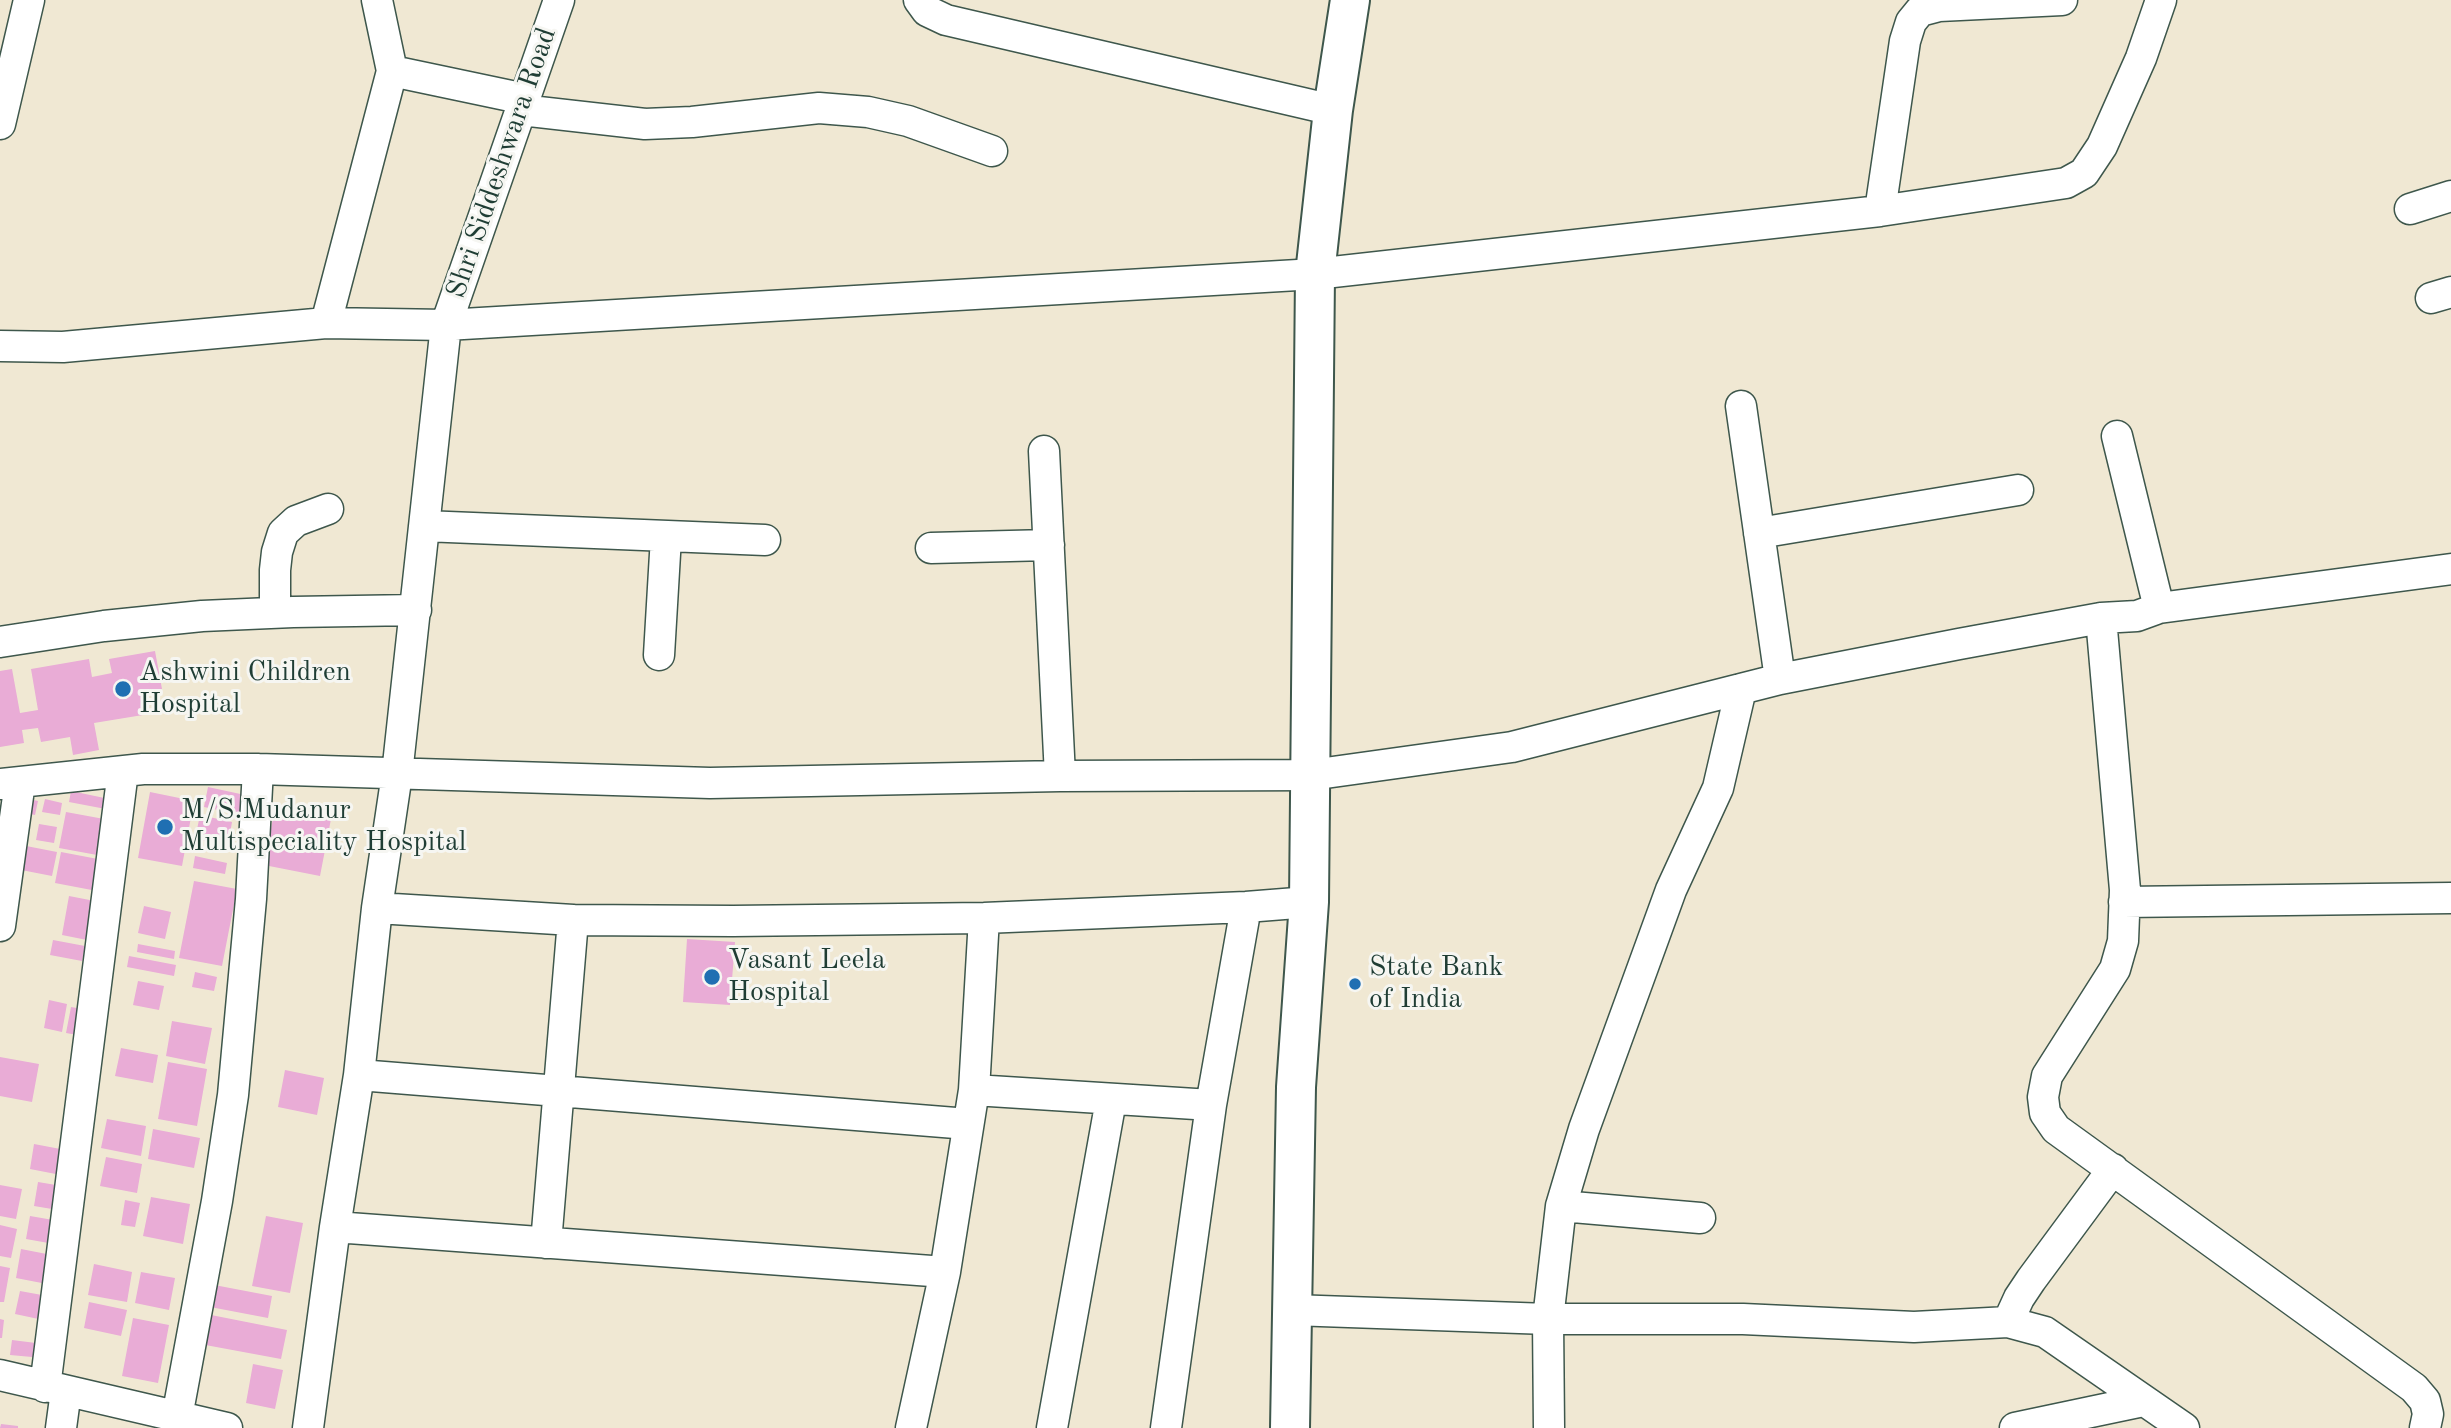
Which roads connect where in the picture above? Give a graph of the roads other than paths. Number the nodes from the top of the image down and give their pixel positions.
1 (29, 0) edge
2 (377, 0) edge
3 (559, 0) edge
4 (919, 0) edge
5 (1350, 0) edge
6 (2062, 0) edge
7 (2161, 0) edge
8 (393, 71) junction
9 (523, 104) junction
10 (1333, 110) junction
11 (0, 124) edge
12 (992, 151) dead end
13 (2451, 196) edge
14 (2410, 209) dead end
15 (1880, 211) junction
16 (1315, 274) junction
17 (326, 323) junction
18 (446, 325) junction
19 (0, 346) edge
20 (1741, 405) dead end
21 (2117, 436) dead end
22 (1044, 451) dead end
23 (2018, 490) dead end
24 (328, 509) dead end
25 (424, 526) junction
26 (1759, 533) junction
27 (666, 537) junction
28 (765, 540) dead end
29 (1049, 545) junction
30 (931, 548) dead end
31 (2451, 569) edge
32 (2159, 608) junction
33 (416, 610) junction
34 (275, 612) junction
35 (2101, 618) junction
36 (0, 642) edge
37 (659, 655) dead end
38 (1780, 679) junction
39 (1741, 689) junction
40 (258, 769) junction
41 (123, 771) junction
42 (397, 774) junction
43 (1311, 775) junction
44 (1060, 776) junction
45 (10, 783) edge
46 (2451, 898) edge
47 (1309, 902) junction
48 (2124, 902) junction
49 (1246, 907) junction
50 (377, 908) junction
51 (984, 918) junction
52 (573, 920) junction
53 (0, 926) edge
54 (359, 1075) junction
55 (559, 1090) junction
56 (974, 1090) junction
57 (1111, 1100) junction
58 (1211, 1105) junction
59 (968, 1124) junction
60 (2113, 1169) junction
61 (1561, 1206) junction
62 (1700, 1217) dead end
63 (335, 1227) junction
64 (546, 1243) junction
65 (945, 1272) junction
66 (1292, 1310) junction
67 (1548, 1319) junction
68 (2008, 1322) junction
69 (0, 1375) edge
70 (55, 1389) junction
71 (2143, 1401) junction
72 (177, 1417) junction
73 (61, 1428) edge
74 (227, 1428) edge
75 (308, 1428) edge
76 (911, 1428) edge
77 (1052, 1428) edge
78 (1166, 1428) edge
79 (1290, 1428) edge
80 (1549, 1428) edge
81 (2015, 1428) edge
82 (2184, 1428) edge
83 (2426, 1428) edge

1 - 11 street
2 - 8 street
3 - 9 street, Shri Siddeshwara Road
4 - 10 street
5 - 10 main road
6 - 15 street
7 - 15 street
8 - 9 street
8 - 17 street
9 - 12 street
9 - 18 street, Shri Siddeshwara Road
10 - 16 main road
13 - 14 street
15 - 16 street
16 - 18 street
16 - 43 main road
17 - 18 street
17 - 19 street
18 - 25 street, Shri Siddeshwara Road
20 - 26 street
21 - 32 street
22 - 29 street
23 - 26 street
24 - 34 street
25 - 27 street
25 - 33 street, Shri Siddeshwara Road
26 - 38 street
27 - 28 street
27 - 37 street
29 - 30 street
29 - 44 street
31 - 32 street
32 - 35 street
33 - 34 street
33 - 42 street, Shri Siddeshwara Road
34 - 36 street
35 - 38 street
35 - 48 street
38 - 39 street
39 - 43 street
39 - 61 street
40 - 41 street
40 - 42 street
40 - 72 street
41 - 45 street
41 - 70 street
42 - 44 street
42 - 50 street, Shri Siddeshwara Road
43 - 44 street
43 - 47 main road
45 - 53 street
46 - 48 street
47 - 49 street
47 - 66 main road
48 - 60 street
49 - 51 street
49 - 58 street
50 - 52 street
50 - 54 street, Shri Siddeshwara Road
51 - 52 street
51 - 56 street
52 - 55 street
54 - 55 street
54 - 63 street, Shri Siddeshwara Road
55 - 59 street
55 - 64 street
56 - 57 street
56 - 59 street
57 - 58 street
57 - 77 street
58 - 78 street
59 - 65 street
60 - 68 street
60 - 83 street
61 - 62 street
61 - 67 street
63 - 64 street
63 - 75 street, Shri Siddeshwara Road
64 - 65 street
65 - 76 street
66 - 67 street
66 - 79 main road
67 - 68 street
67 - 80 street
68 - 71 street
69 - 70 street
70 - 72 street
70 - 73 street
71 - 81 street
71 - 82 street
72 - 74 street

